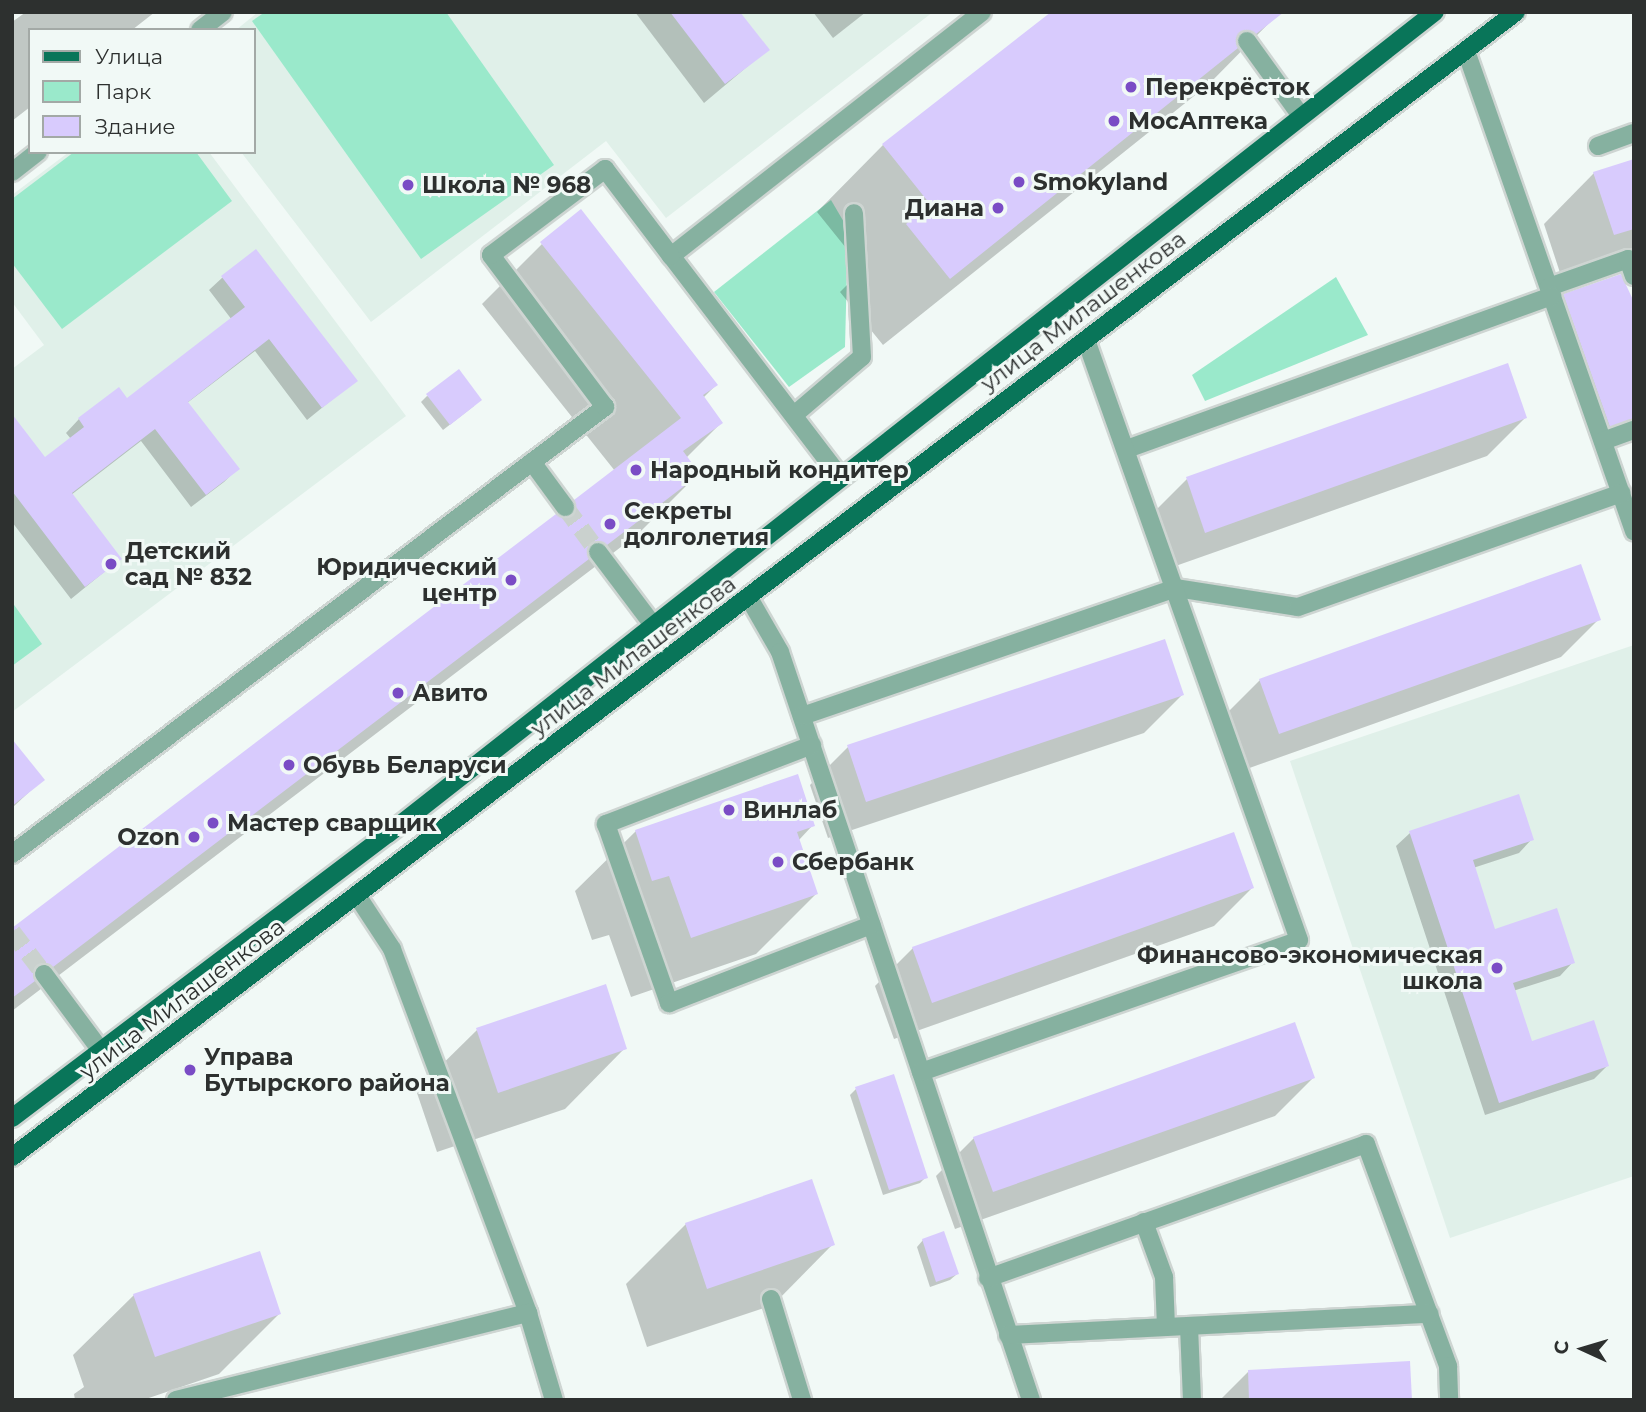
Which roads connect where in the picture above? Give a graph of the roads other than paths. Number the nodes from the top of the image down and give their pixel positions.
1 (223, 12) edge
2 (982, 12) edge
3 (1435, 12) edge
4 (1516, 12) edge
5 (203, 28) edge
6 (1247, 41) dead end
7 (1465, 51) junction
8 (1301, 116) junction
9 (1634, 133) edge
10 (1598, 146) dead end
11 (35, 154) edge
12 (12, 172) edge
13 (853, 213) dead end
14 (671, 256) junction
15 (1634, 276) edge
16 (1550, 291) junction
17 (1086, 340) junction
18 (794, 415) junction
19 (1634, 430) edge
20 (1602, 441) junction
21 (1127, 449) junction
22 (532, 462) junction
23 (841, 478) junction
24 (1621, 494) junction
25 (565, 507) tunnel mouth
26 (1634, 531) edge
27 (598, 552) tunnel mouth
28 (1176, 587) junction
29 (749, 598) junction
30 (653, 625) junction
31 (802, 716) junction
32 (812, 745) junction
33 (12, 854) edge
34 (358, 897) junction
35 (870, 925) junction
36 (44, 974) tunnel mouth
37 (102, 1052) junction
38 (921, 1072) junction
39 (12, 1118) edge
40 (12, 1157) edge
41 (1144, 1222) junction
42 (988, 1278) junction
43 (771, 1298) dead end
44 (528, 1313) junction
45 (1429, 1314) junction
46 (1189, 1326) junction
47 (1166, 1327) junction
48 (1008, 1335) junction
49 (176, 1400) edge
50 (554, 1400) edge
51 (802, 1400) edge
52 (1031, 1400) edge
53 (1192, 1400) edge
54 (1449, 1400) edge

1 - 5 lane
2 - 14 lane
3 - 8 main road, улица Милашенкова
4 - 7 main road, улица Милашенкова
6 - 8 lane
7 - 16 lane
7 - 17 main road, улица Милашенкова
8 - 23 main road, улица Милашенкова
9 - 10 lane
11 - 12 lane
13 - 18 lane
14 - 18 lane
14 - 22 lane
15 - 16 lane
16 - 20 lane
16 - 21 lane
17 - 21 lane
17 - 29 main road, улица Милашенкова
18 - 23 lane
19 - 20 lane
20 - 24 lane
21 - 28 lane
22 - 25 lane
22 - 33 lane
23 - 30 main road, улица Милашенкова
24 - 26 lane
24 - 28 lane
27 - 30 lane
28 - 31 lane
28 - 38 lane
29 - 31 lane
29 - 34 main road, улица Милашенкова
30 - 37 main road, улица Милашенкова
31 - 32 lane
32 - 35 lane
32 - 35 lane
34 - 40 main road, улица Милашенкова
34 - 44 lane
35 - 38 lane
36 - 37 lane
37 - 39 main road, улица Милашенкова
38 - 42 lane
41 - 42 lane
41 - 45 lane
41 - 47 lane
42 - 48 lane
43 - 51 lane
44 - 49 lane
44 - 50 lane
45 - 46 lane
45 - 54 lane
46 - 47 lane
46 - 53 lane
47 - 48 lane
48 - 52 lane

